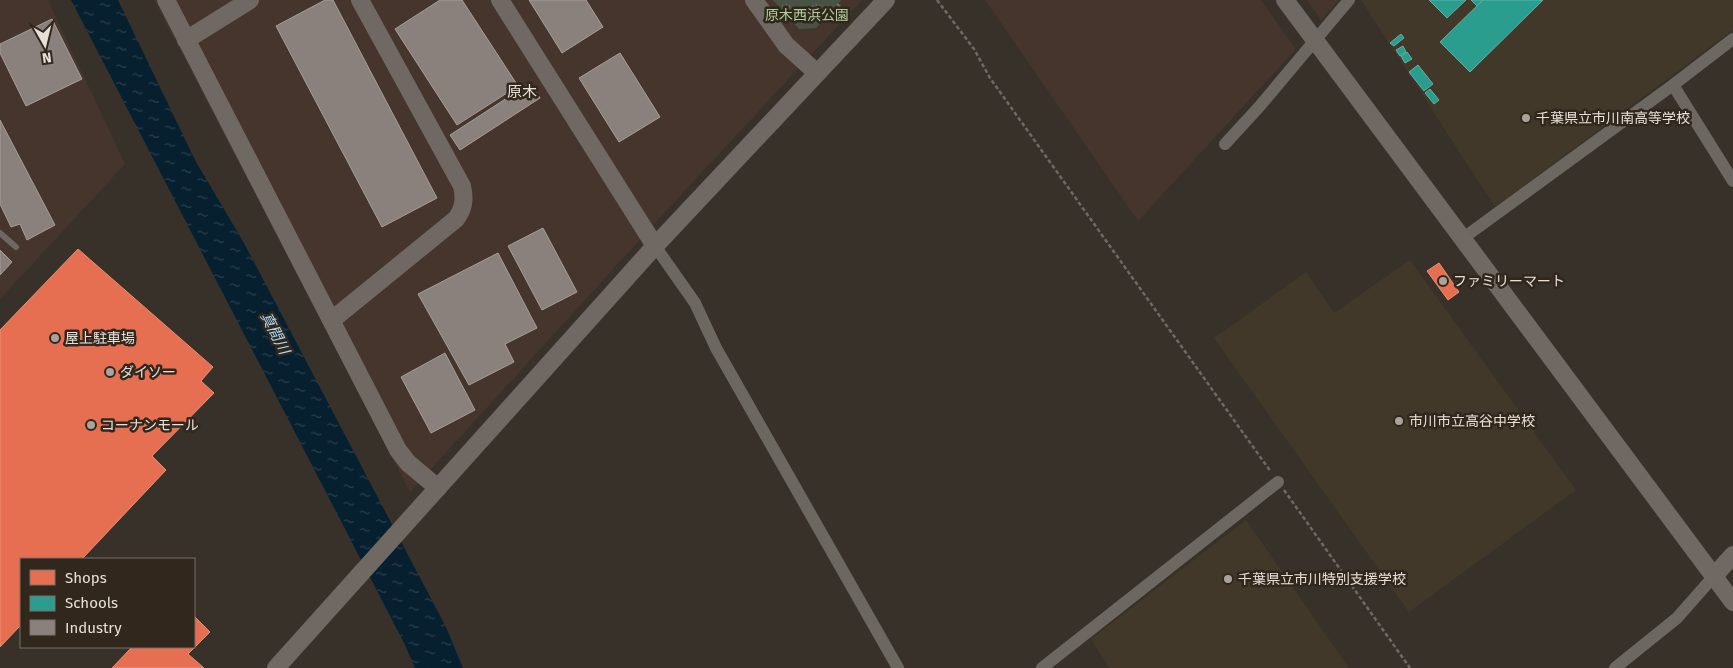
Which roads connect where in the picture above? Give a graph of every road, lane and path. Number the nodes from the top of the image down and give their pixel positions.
1 (166, 0) edge
2 (250, 0) edge
3 (360, 0) edge
4 (500, 0) edge
5 (754, 0) edge
6 (886, 0) edge
7 (937, 0) edge
8 (1285, 0) edge
9 (1349, 0) edge
10 (837, 4) dead end
11 (851, 16) dead end
12 (1733, 39) edge
13 (186, 40) junction
14 (1316, 41) junction
15 (817, 73) junction
16 (1673, 85) junction
17 (1225, 144) dead end
18 (1733, 181) edge
19 (0, 233) edge
20 (1462, 239) junction
21 (655, 246) junction
22 (16, 247) dead end
23 (332, 320) junction
24 (1278, 482) junction
25 (438, 488) junction
26 (1733, 555) edge
27 (1714, 576) junction
28 (1733, 602) edge
29 (276, 668) edge
30 (898, 668) edge
31 (1042, 668) edge
32 (1410, 668) edge
33 (1615, 668) edge

1 - 13 street
2 - 13 street
3 - 23 street
4 - 21 street
5 - 15 street
6 - 15 street
7 - 24 path
8 - 14 street
9 - 14 street
10 - 11 path
12 - 16 street
13 - 23 street
14 - 17 street
14 - 20 street
15 - 21 street
16 - 18 street
16 - 20 street
19 - 22 lane
20 - 27 street
21 - 25 street
21 - 30 street
23 - 25 street
24 - 31 street
24 - 32 path
25 - 29 street
26 - 27 street
27 - 28 street
27 - 33 street

